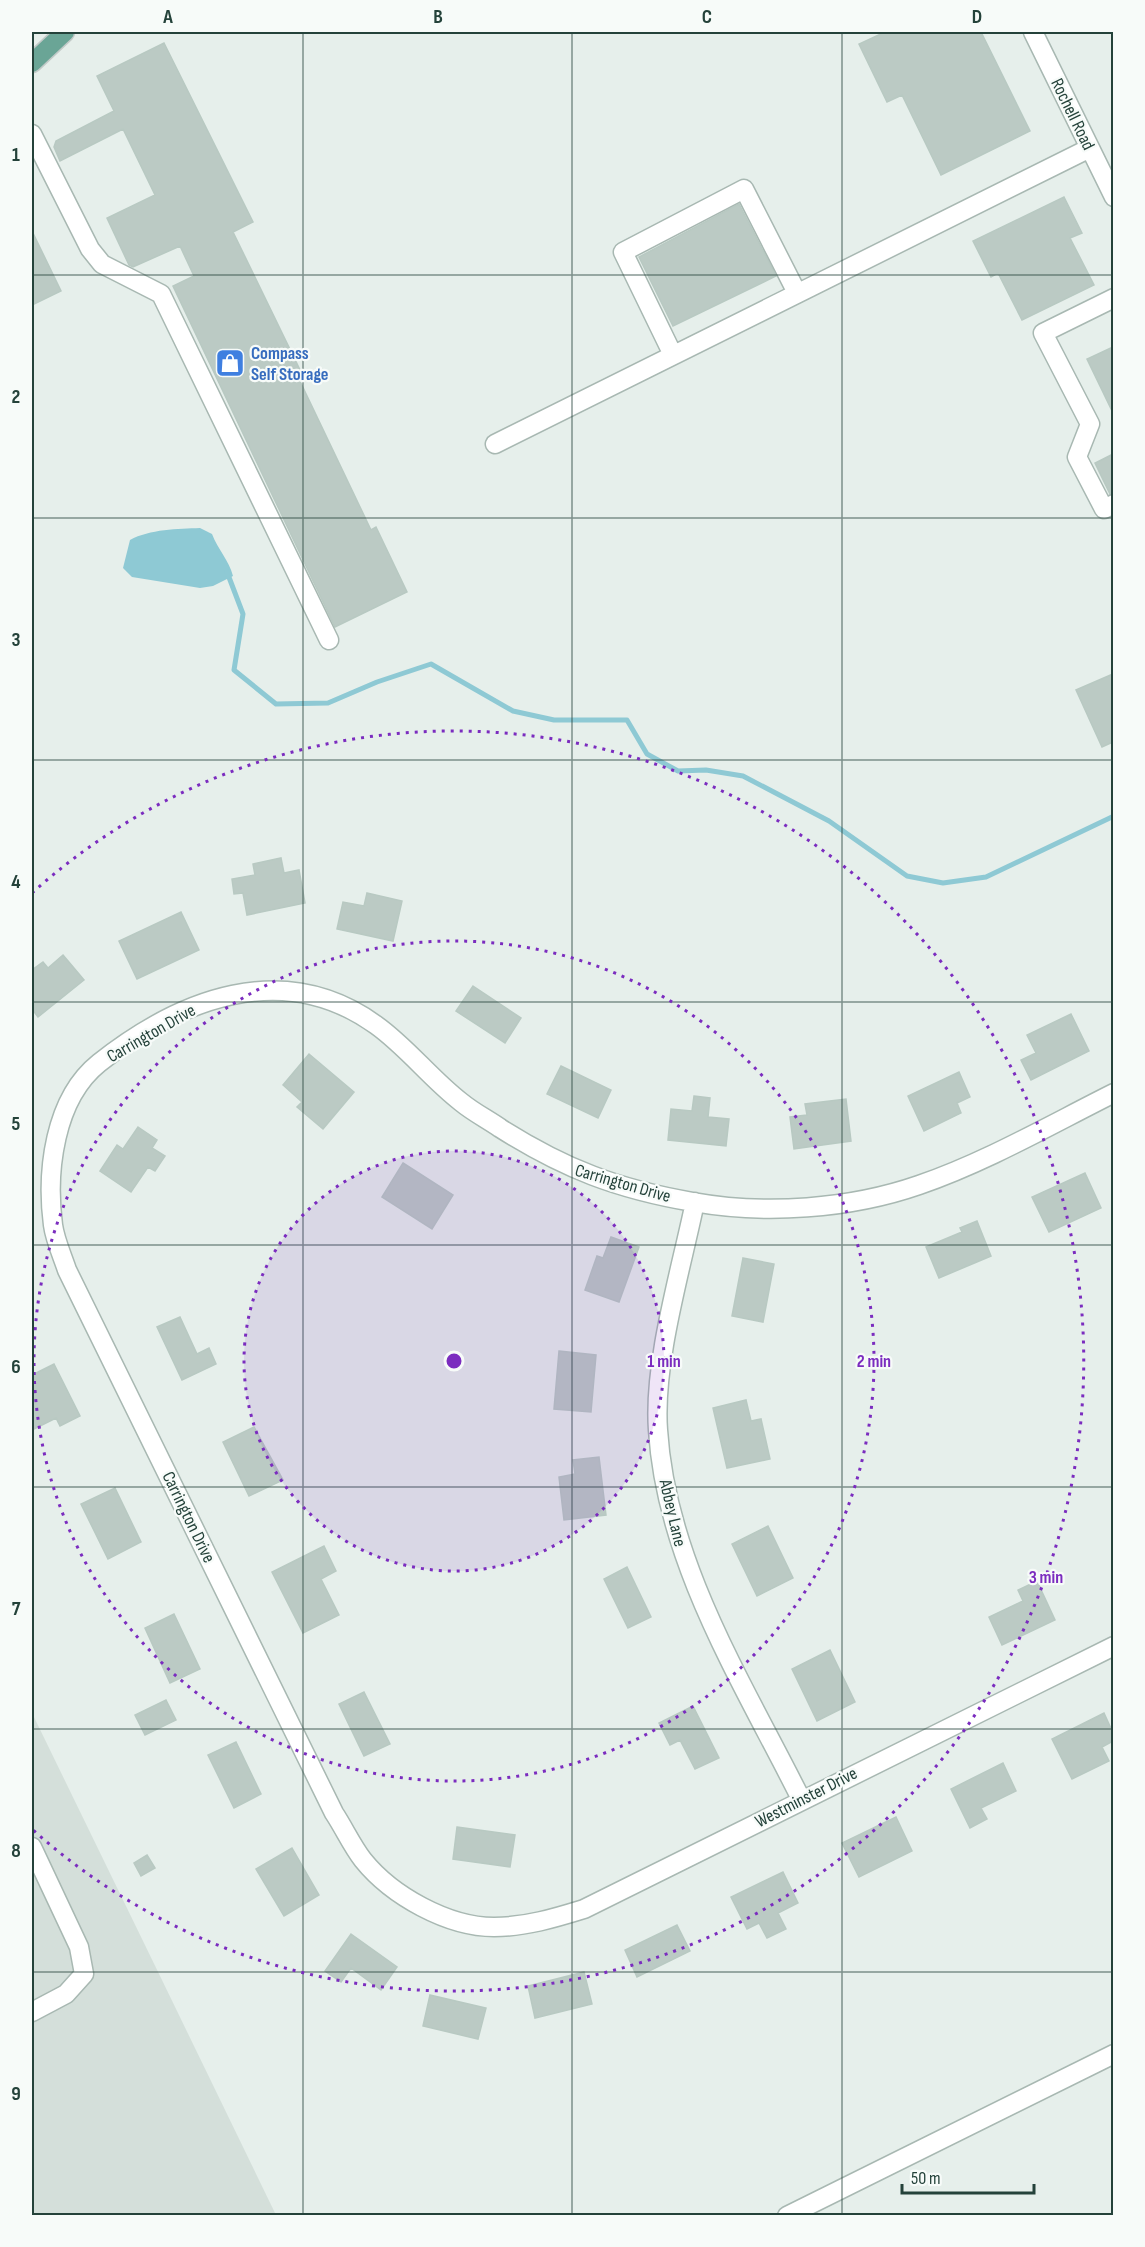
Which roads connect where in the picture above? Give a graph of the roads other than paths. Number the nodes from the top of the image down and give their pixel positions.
1 (65, 32) edge
2 (1033, 32) edge
3 (32, 63) edge
4 (32, 134) edge
5 (1090, 148) junction
6 (1113, 197) edge
7 (797, 293) junction
8 (1113, 298) edge
9 (673, 355) junction
10 (495, 444) dead end
11 (1113, 504) edge
12 (329, 640) dead end
13 (1113, 1093) edge
14 (695, 1202) junction
15 (1113, 1646) edge
16 (801, 1799) junction
17 (32, 1847) edge
18 (493, 1927) joint
19 (32, 2012) edge
20 (1113, 2054) edge
21 (787, 2216) edge

1 - 3 main road
2 - 5 street, Rochell Road
4 - 12 street
5 - 6 street, Rochell Road
5 - 7 street
7 - 9 street
7 - 9 street
8 - 11 street
9 - 10 street
13 - 14 street, Carrington Drive
14 - 16 street, Abbey Lane
14 - 18 street, Carrington Drive
15 - 16 street, Westminster Drive
16 - 18 street, Westminster Drive
17 - 19 street
20 - 21 street

